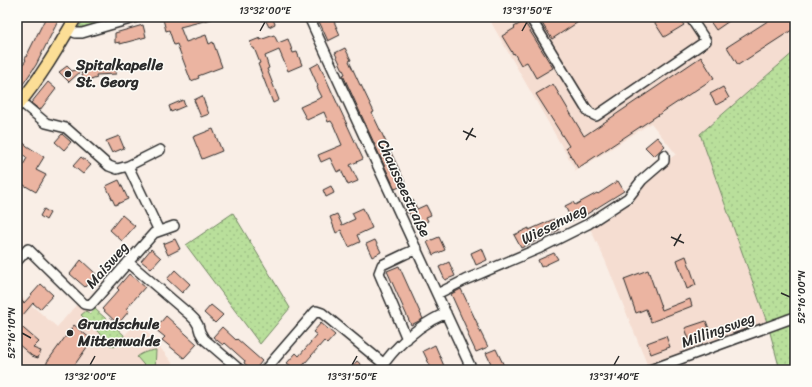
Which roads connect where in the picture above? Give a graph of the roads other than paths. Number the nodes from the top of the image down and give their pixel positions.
1 (76, 17) edge
2 (137, 17) edge
3 (309, 17) edge
4 (530, 17) edge
5 (690, 17) edge
6 (69, 30) junction
7 (19, 104) edge
8 (160, 150) dead end
9 (664, 155) dead end
10 (128, 166) junction
11 (174, 226) dead end
12 (159, 231) junction
13 (417, 249) junction
14 (17, 261) edge
15 (128, 262) junction
16 (437, 294) junction
17 (446, 313) junction
18 (795, 317) edge
19 (407, 339) junction
20 (381, 367) edge
21 (240, 370) edge
22 (265, 370) edge
23 (472, 370) edge
24 (650, 370) edge

1 - 6 main road
2 - 6 street
3 - 13 street, Chausseestraße
4 - 5 street
6 - 7 main road
7 - 10 street
8 - 10 street
9 - 16 street, Wiesenweg
10 - 12 street
11 - 12 street, Maisweg
12 - 15 street, Maisweg
13 - 16 street, Chausseestraße
13 - 19 street
14 - 15 street, Maisweg
15 - 21 street
16 - 17 street, Chausseestraße
17 - 19 street
17 - 23 street, Chausseestraße
18 - 24 street, Millingsweg
19 - 20 street
20 - 22 street

